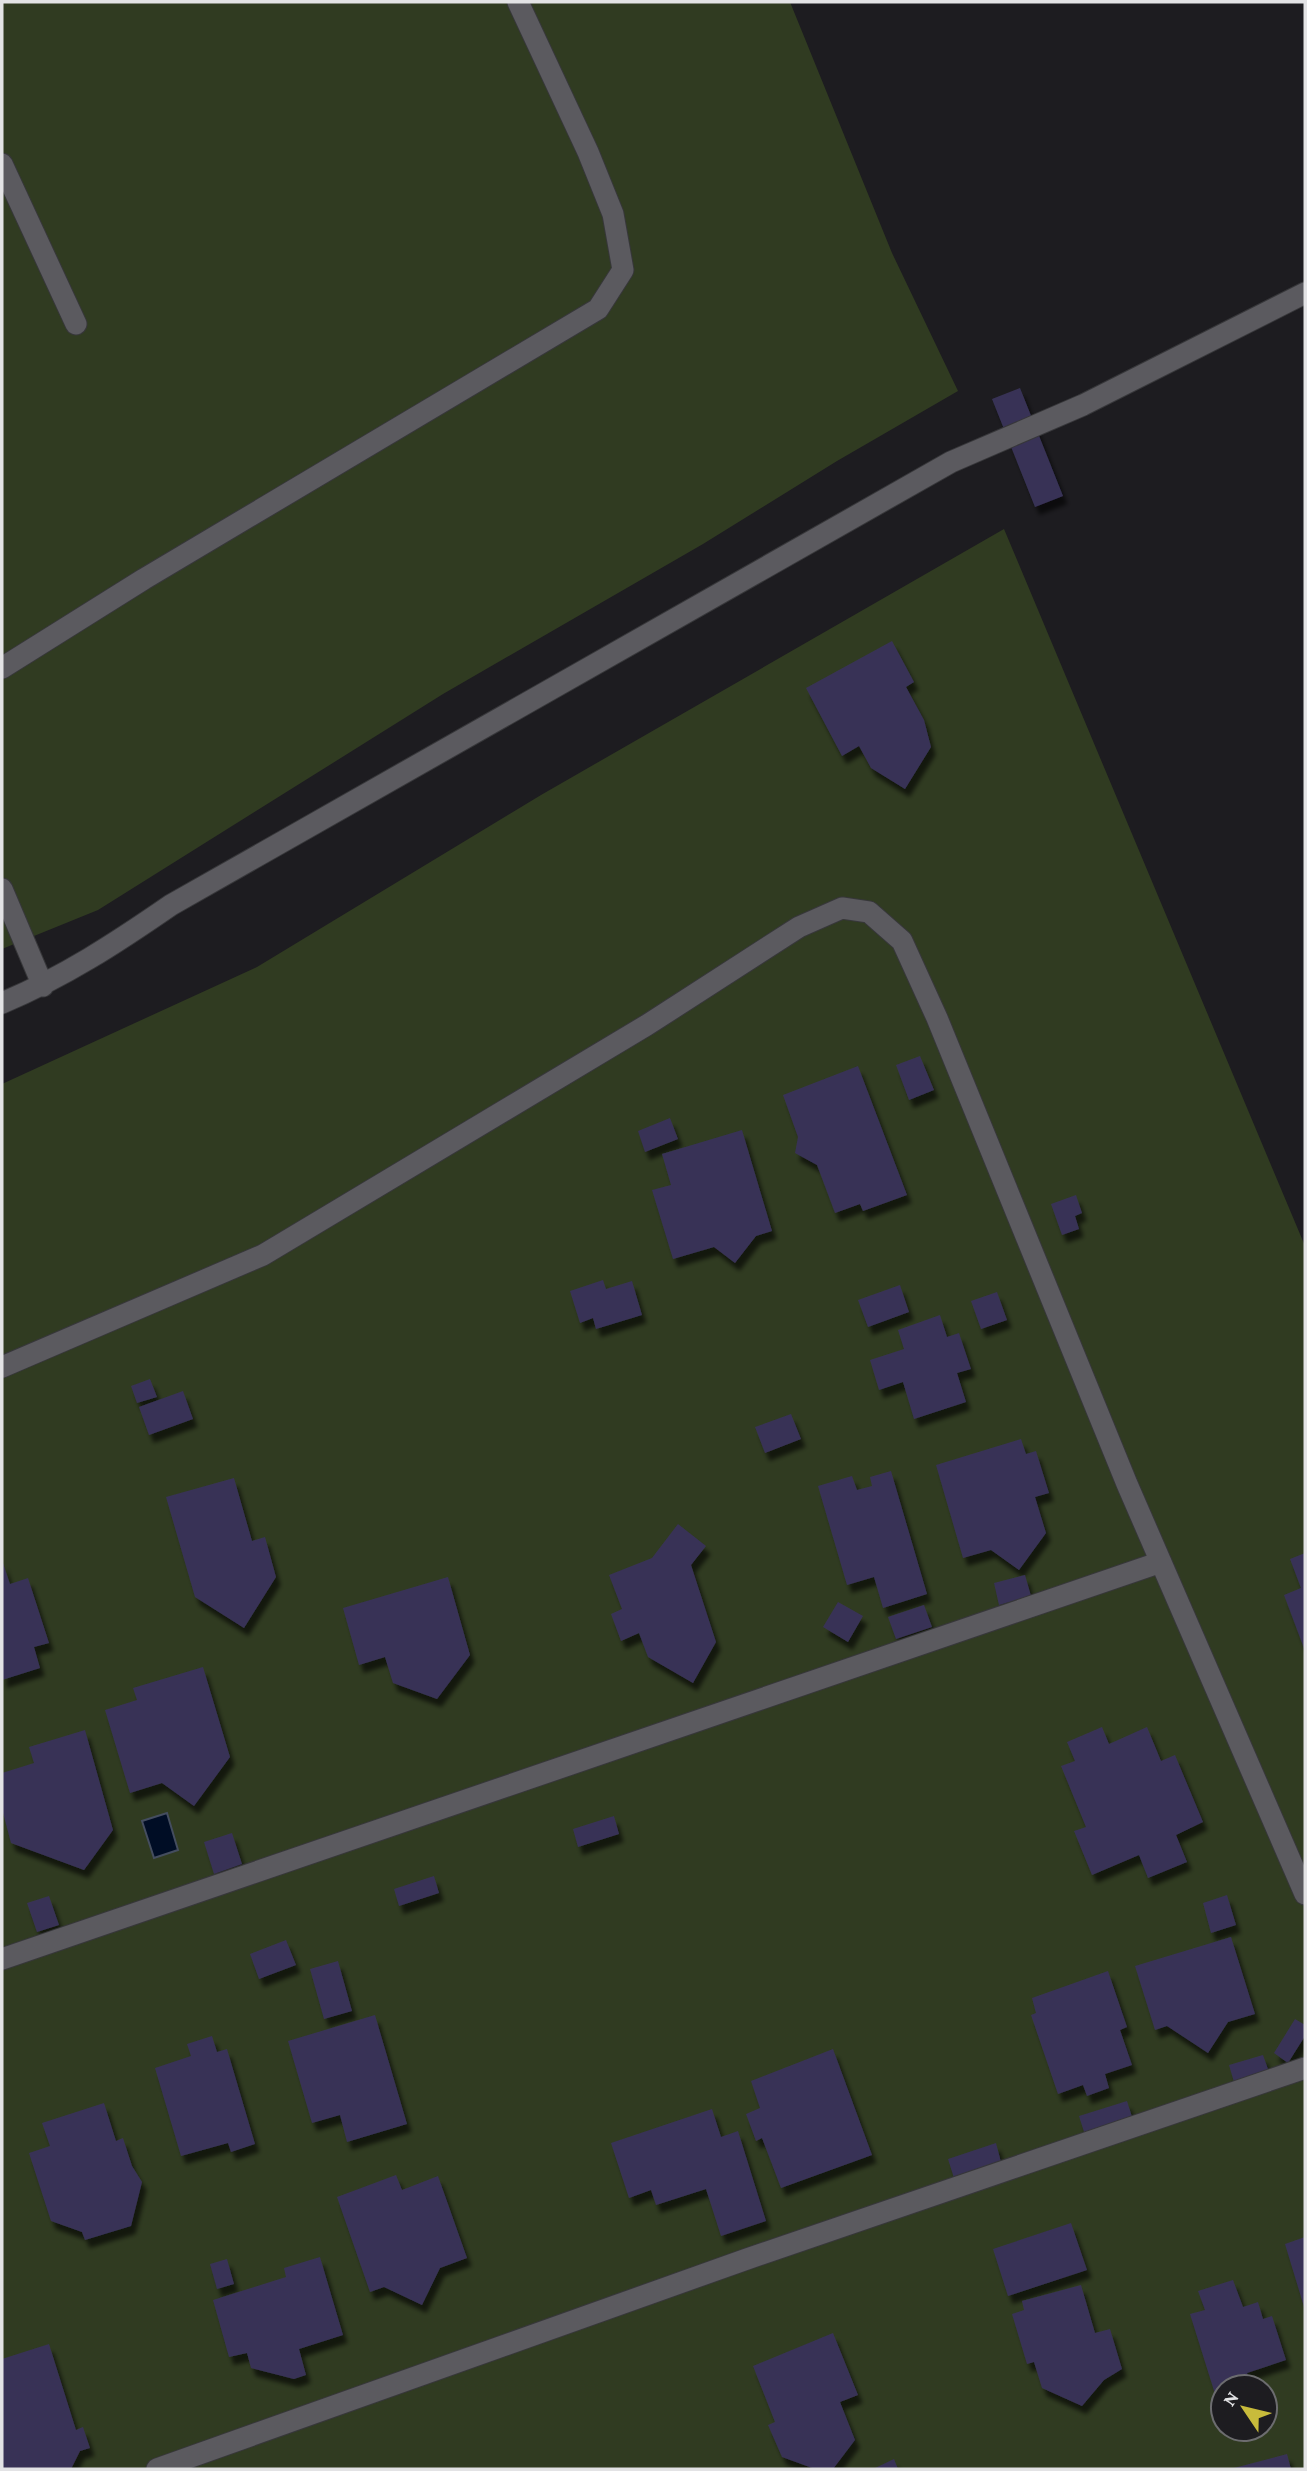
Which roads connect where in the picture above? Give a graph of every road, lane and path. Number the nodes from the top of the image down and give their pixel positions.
1 (518, 2) edge
2 (2, 164) edge
3 (1305, 293) edge
4 (76, 324) dead end
5 (2, 668) edge
6 (2, 888) edge
7 (43, 986) junction
8 (2, 1003) edge
9 (4, 1360) edge
10 (1161, 1562) junction
11 (1305, 1894) edge
12 (2, 1959) edge
13 (1305, 2068) edge
14 (157, 2469) edge

1 - 5 street
2 - 4 street
3 - 7 street
6 - 7 street
7 - 8 street
9 - 10 street
10 - 11 street
10 - 12 street
13 - 14 street

